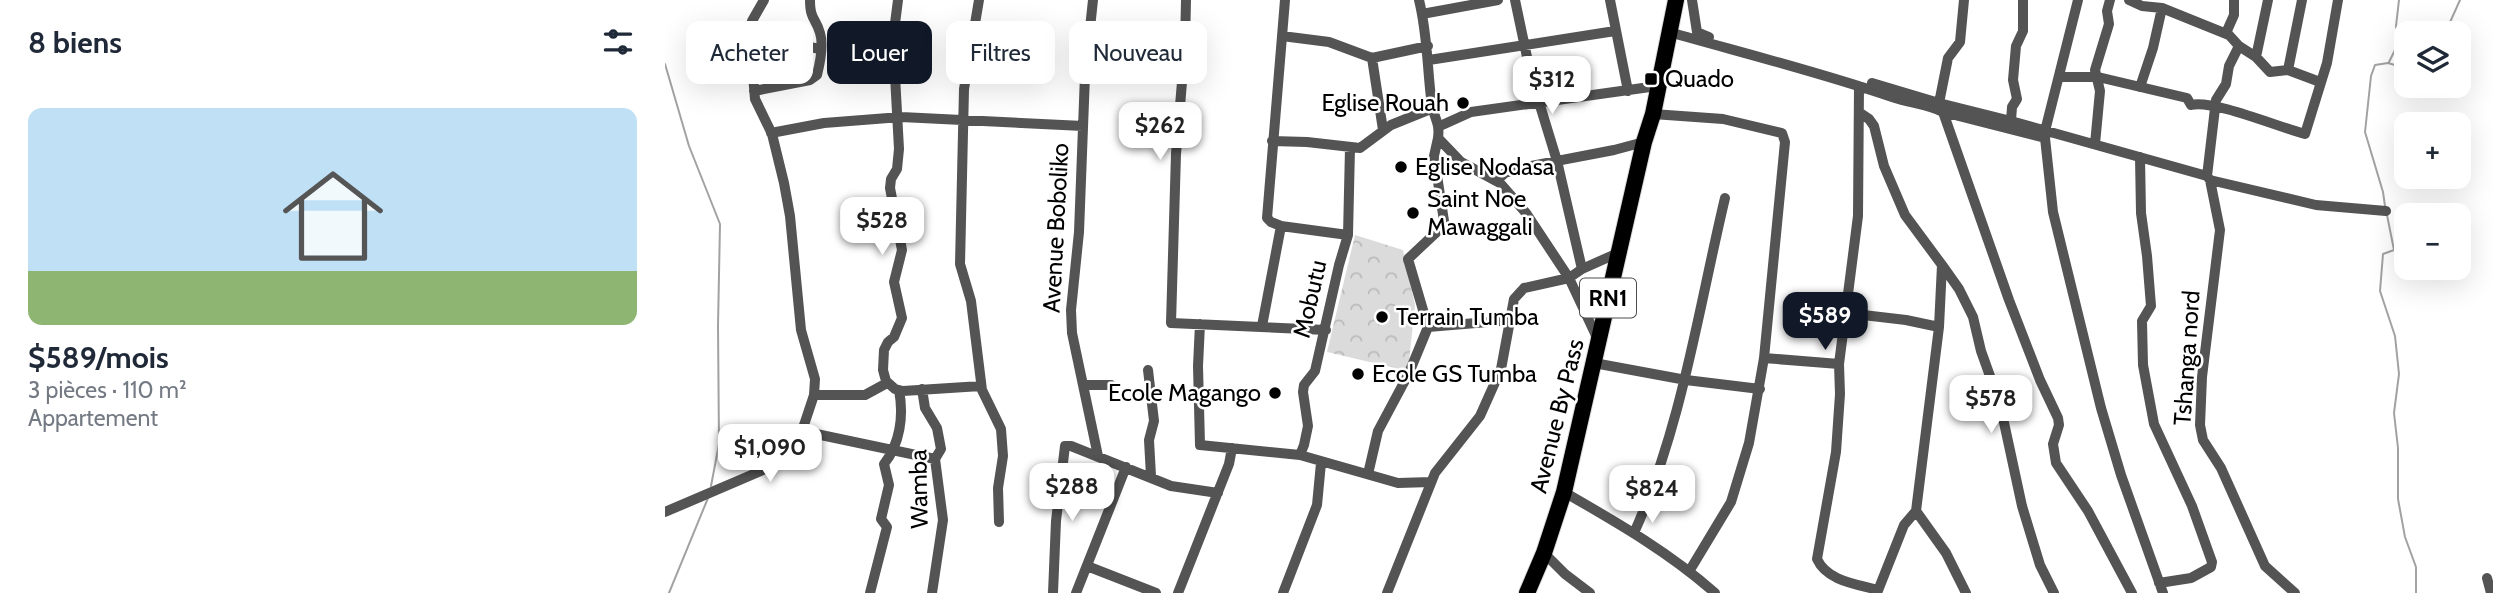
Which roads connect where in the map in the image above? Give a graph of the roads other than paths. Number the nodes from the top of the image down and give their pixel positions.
1 (764, 0) edge
2 (810, 0) edge
3 (898, 0) edge
4 (979, 0) edge
5 (1093, 0) edge
6 (1187, 0) edge
7 (1285, 0) edge
8 (1419, 0) edge
9 (1498, 0) edge
10 (1515, 0) edge
11 (1610, 0) edge
12 (1676, 0) edge
13 (1692, 0) edge
14 (1964, 0) edge
15 (2023, 0) edge
16 (2078, 0) edge
17 (2110, 0) edge
18 (2129, 0) edge
19 (2179, 0) edge
20 (2234, 0) edge
21 (2268, 0) edge
22 (2302, 0) edge
23 (2338, 0) edge
24 (2142, 3) edge
25 (2162, 8) junction
26 (2176, 13) junction
27 (1422, 14) junction
28 (752, 21) edge
29 (1091, 21) edge
30 (1186, 21) edge
31 (1615, 31) junction
32 (1669, 32) junction
33 (2226, 33) junction
34 (1282, 36) junction
35 (1428, 46) junction
36 (1526, 46) junction
37 (2239, 46) junction
38 (813, 48) edge
39 (820, 49) junction
40 (2256, 57) junction
41 (1372, 58) junction
42 (1429, 60) junction
43 (2288, 70) junction
44 (2060, 77) junction
45 (2098, 77) junction
46 (2320, 82) junction
47 (754, 84) edge
48 (1084, 84) edge
49 (1182, 84) edge
50 (1657, 86) junction
51 (1859, 86) junction
52 (2140, 86) junction
53 (754, 91) junction
54 (1628, 91) junction
55 (1540, 102) junction
56 (1433, 108) junction
57 (1941, 108) junction
58 (2214, 108) junction
59 (1860, 113) junction
60 (1653, 114) junction
61 (898, 118) junction
62 (963, 120) junction
63 (2011, 121) junction
64 (1440, 126) junction
65 (1083, 127) junction
66 (1383, 130) junction
67 (2045, 131) junction
68 (771, 133) junction
69 (1438, 138) junction
70 (1272, 141) junction
71 (1644, 142) junction
72 (2095, 144) junction
73 (1350, 148) junction
74 (2140, 157) junction
75 (1557, 162) junction
76 (2209, 178) junction
77 (1496, 181) junction
78 (1725, 198) dead end
79 (2386, 211) dead end
80 (1281, 226) junction
81 (1348, 235) junction
82 (1618, 253) junction
83 (1942, 265) junction
84 (1582, 269) junction
85 (1569, 278) junction
86 (1846, 313) junction
87 (1512, 320) junction
88 (1200, 324) junction
89 (1262, 327) junction
90 (1427, 327) junction
91 (1939, 327) junction
92 (1326, 330) junction
93 (1599, 342) junction
94 (1764, 358) junction
95 (1594, 363) junction
96 (1839, 364) junction
97 (1148, 370) dead end
98 (1686, 380) junction
99 (887, 383) junction
100 (1084, 384) junction
101 (1111, 384) dead end
102 (981, 386) junction
103 (922, 388) junction
104 (1760, 388) junction
105 (899, 390) junction
106 (814, 396) junction
107 (802, 431) junction
108 (1232, 448) junction
109 (895, 451) junction
110 (1300, 455) junction
111 (1098, 456) junction
112 (935, 459) junction
113 (1321, 463) junction
114 (1126, 467) junction
115 (1368, 474) junction
116 (1151, 476) junction
117 (1431, 482) junction
118 (1564, 492) junction
119 (1218, 493) junction
120 (1916, 511) junction
121 (665, 512) edge
122 (999, 522) dead end
123 (1634, 533) junction
124 (1544, 553) junction
125 (1087, 566) junction
126 (1690, 570) junction
127 (2487, 578) dead end
128 (1847, 588) edge
129 (2161, 588) edge
130 (1877, 592) edge
131 (870, 593) edge
132 (932, 593) edge
133 (1053, 593) edge
134 (1076, 593) edge
135 (1156, 593) edge
136 (1178, 593) edge
137 (1283, 593) edge
138 (1387, 593) edge
139 (1527, 593) edge
140 (1590, 593) edge
141 (1715, 593) edge
142 (1966, 593) edge
143 (2054, 593) edge
144 (2132, 593) edge
145 (2295, 593) edge
146 (2491, 593) edge

1 - 28 street
2 - 39 street
3 - 61 street
4 - 62 street
5 - 29 street, Avenue Boboliko
6 - 30 street
7 - 34 street
8 - 27 street
9 - 27 street
10 - 36 street
11 - 31 street
12 - 32 highway, Avenue By Pass / RN1
13 - 57 street
14 - 57 street
15 - 63 street
16 - 44 street
17 - 45 street
18 - 24 street
19 - 26 street
20 - 33 street
21 - 40 street
22 - 43 street
23 - 46 street
24 - 25 street
25 - 26 street
25 - 52 street
26 - 33 street
27 - 35 street
31 - 36 street
31 - 54 street
32 - 50 highway, Avenue By Pass / RN1
32 - 51 street
33 - 37 street
34 - 41 street
34 - 70 street
35 - 41 street
35 - 42 street
36 - 42 street
36 - 55 street
37 - 40 street
37 - 58 street, Tshanga nord
38 - 39 street
39 - 53 street
40 - 43 street
41 - 66 street
42 - 56 street
43 - 46 street
44 - 45 street
44 - 67 street
45 - 52 street
45 - 72 street
46 - 58 street
47 - 53 street
48 - 65 street, Avenue Boboliko
49 - 88 street
50 - 54 street
50 - 60 highway, Avenue By Pass / RN1
51 - 57 street
51 - 59 street
52 - 58 street
53 - 68 street
54 - 55 street
55 - 64 street
55 - 75 street
56 - 64 street
56 - 66 street
57 - 63 street
57 - 129 street
57 - 144 street
58 - 76 street, Tshanga nord
59 - 83 street
59 - 86 street
60 - 71 highway, Avenue By Pass / RN1
60 - 94 street
61 - 62 street
61 - 68 street
61 - 99 street
62 - 65 street
62 - 102 street
63 - 67 street
64 - 69 street
65 - 100 street, Avenue Boboliko
66 - 73 street
67 - 72 street
68 - 106 street
69 - 77 street
69 - 90 street
70 - 73 street
70 - 80 street
71 - 75 street
71 - 82 highway, Avenue By Pass / RN1
72 - 74 street
73 - 81 street, Mobutu
74 - 76 street
74 - 129 street
75 - 77 street
75 - 84 street
76 - 79 street
76 - 145 street, Tshanga nord
77 - 85 street
78 - 98 street
80 - 81 street
80 - 89 street
81 - 92 street, Mobutu
82 - 84 street
82 - 93 highway, Avenue By Pass / RN1
83 - 91 street
83 - 143 street
84 - 85 street
85 - 87 street
85 - 93 street
86 - 91 street
86 - 96 street
87 - 90 street
87 - 117 street
88 - 89 street
88 - 108 street
89 - 92 street
90 - 115 street
91 - 120 street
92 - 110 street, Mobutu
93 - 95 highway, Avenue By Pass / RN1
94 - 96 street
94 - 104 street
95 - 98 street
95 - 118 highway, Avenue By Pass / RN1
96 - 128 street
97 - 116 street
98 - 104 street
98 - 123 street
99 - 105 street
99 - 106 street
100 - 101 street
100 - 111 street, Avenue Boboliko
102 - 103 street
102 - 122 street
103 - 105 street
103 - 112 street, Wamba
104 - 126 street
105 - 109 street
106 - 107 street
107 - 109 street
107 - 121 street
108 - 110 street
108 - 119 street
109 - 112 street
109 - 131 street
110 - 113 street
111 - 114 street
111 - 133 street
112 - 132 street, Wamba
113 - 115 street
113 - 137 street
114 - 116 street
114 - 125 street
115 - 117 street
116 - 119 street
117 - 138 street
118 - 123 street
118 - 124 highway, Avenue By Pass / RN1
119 - 136 street
120 - 130 street
120 - 142 street
123 - 126 street
124 - 139 highway, Avenue By Pass / RN1
124 - 140 street
125 - 134 street
125 - 135 street
126 - 141 street
127 - 146 street
128 - 130 street

